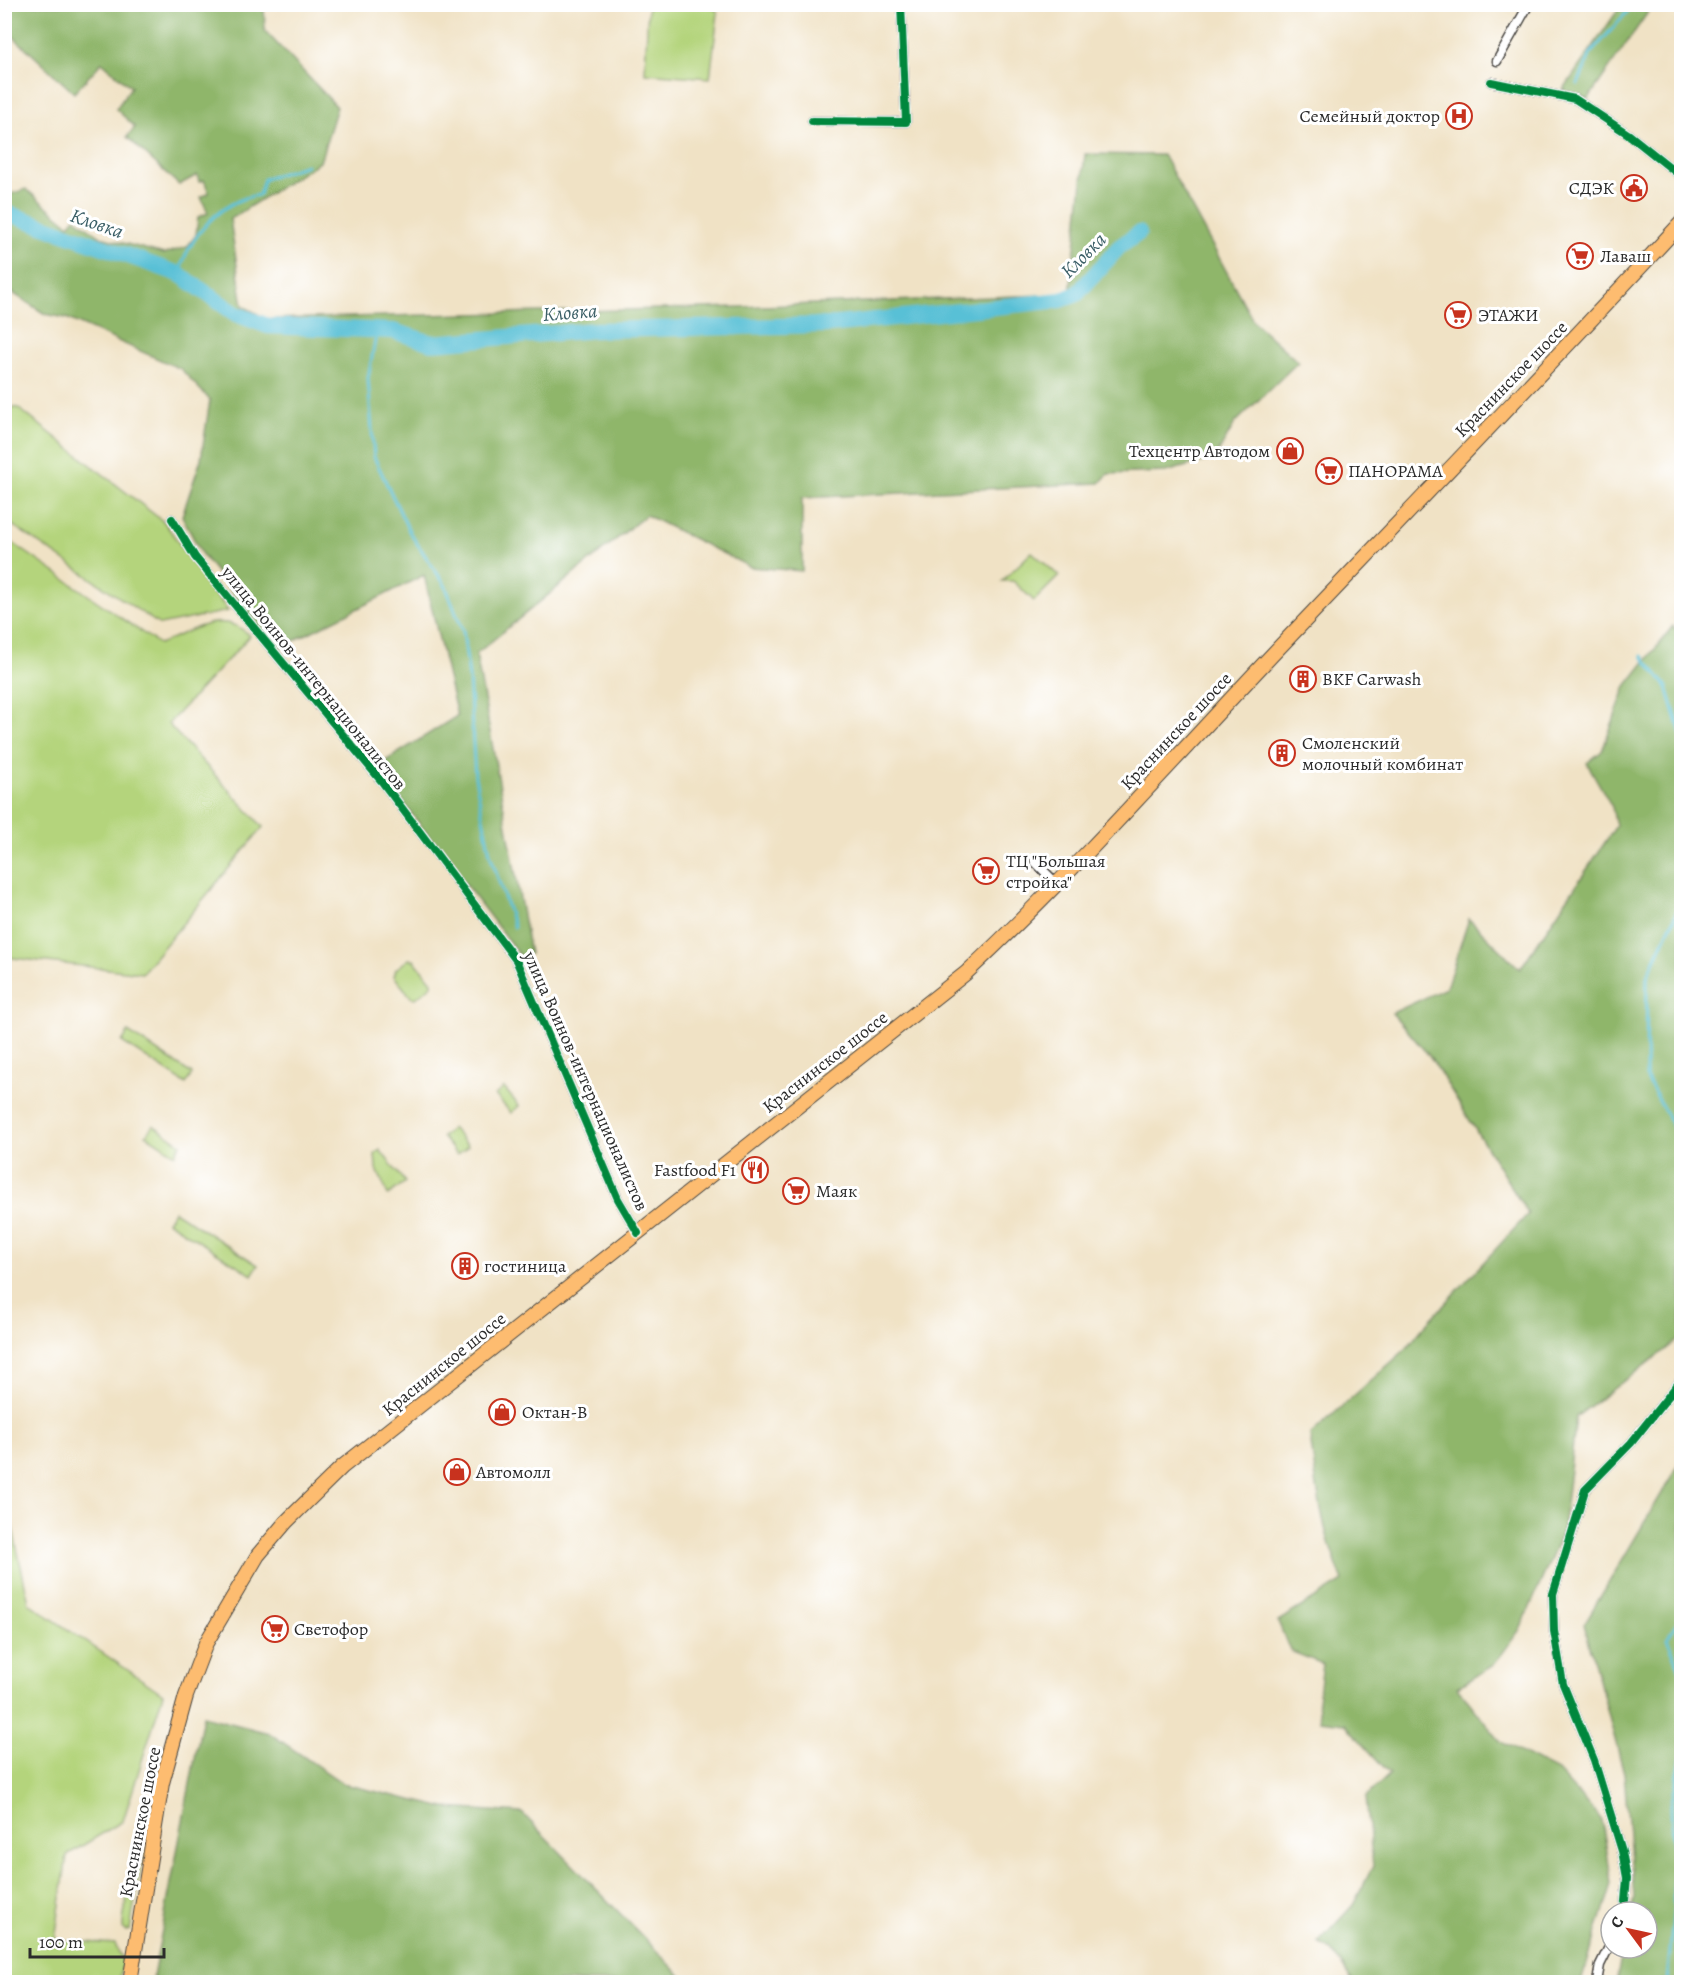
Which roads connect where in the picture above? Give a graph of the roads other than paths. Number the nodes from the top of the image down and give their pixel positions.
1 (901, 4) edge
2 (1529, 4) edge
3 (1497, 61) dead end
4 (1491, 82) dead end
5 (812, 120) dead end
6 (1682, 177) edge
7 (1682, 222) edge
8 (172, 519) dead end
9 (1035, 862) dead end
10 (1057, 884) junction
11 (638, 1233) junction
12 (1682, 1379) edge
13 (1625, 1900) edge
14 (1602, 1960) edge
15 (130, 1983) edge
16 (1597, 1983) edge

1 - 5 street
2 - 3 street
4 - 6 street
7 - 10 main road, Краснинское шоссе
8 - 11 street, улица Воинов-интернационалистов
9 - 10 street
10 - 11 main road, Краснинское шоссе
11 - 15 main road, Краснинское шоссе
12 - 13 street
14 - 16 street

